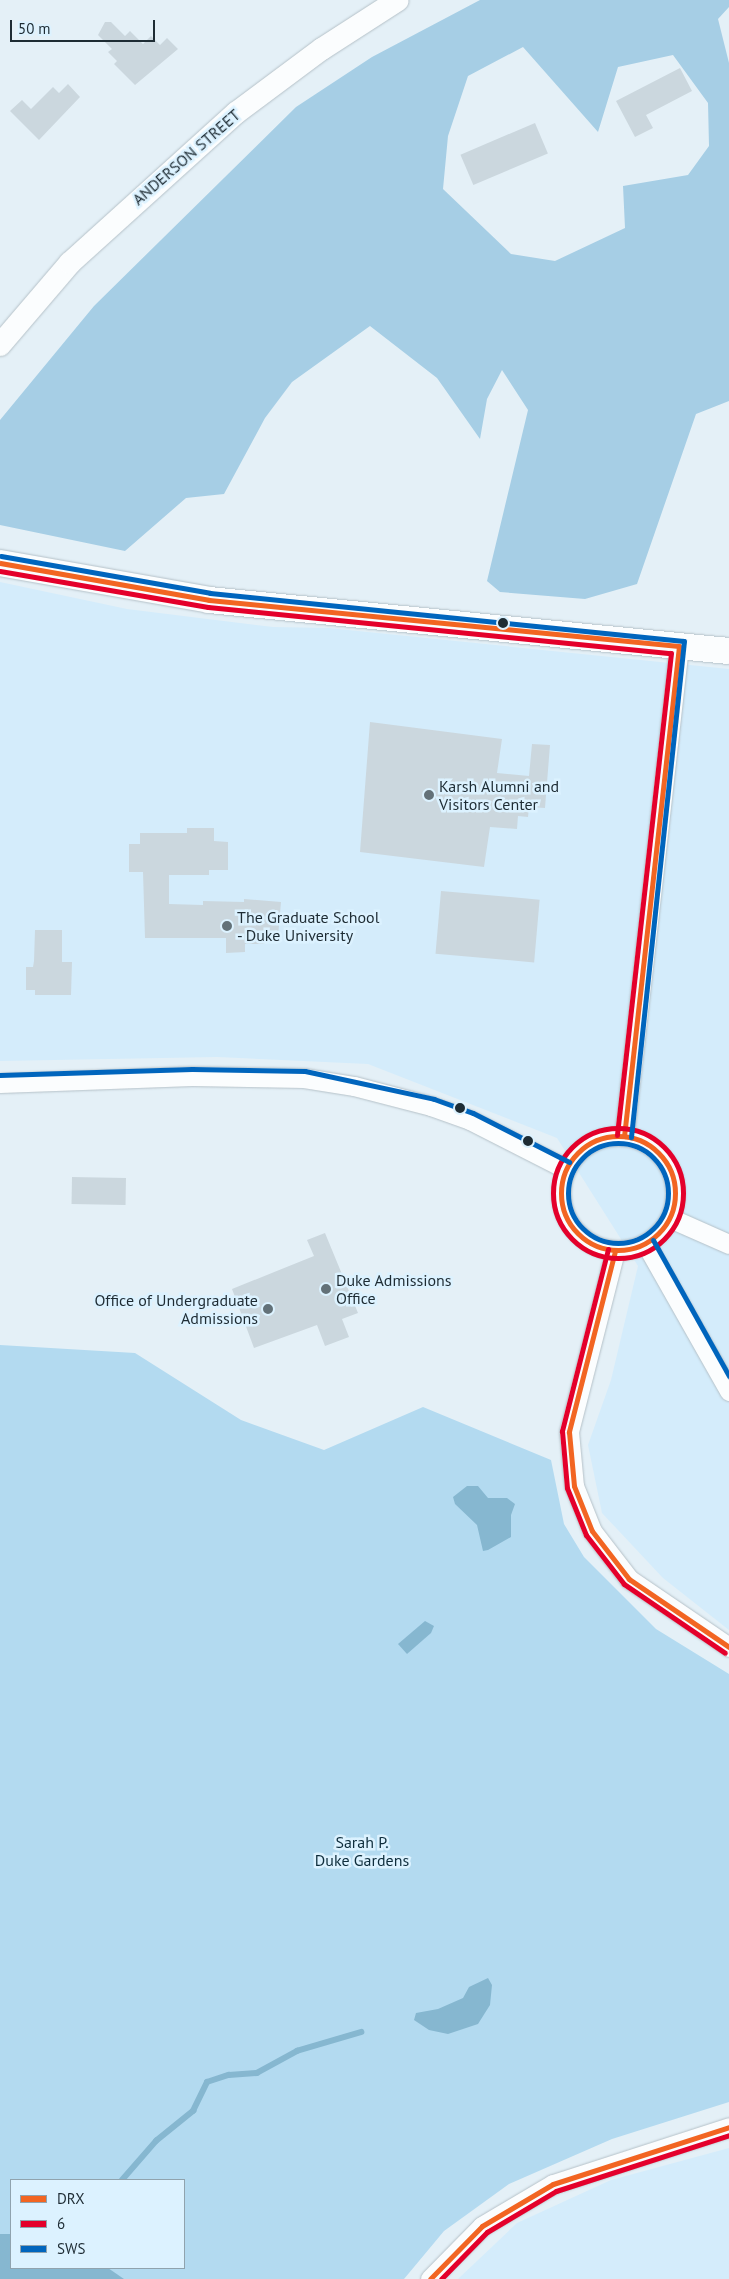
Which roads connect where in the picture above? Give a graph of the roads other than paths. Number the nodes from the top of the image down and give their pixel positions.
1 (398, 0) edge
2 (0, 345) edge
3 (0, 563) edge
4 (679, 646) junction
5 (729, 651) edge
6 (0, 1083) edge
7 (624, 1136) junction
8 (566, 1169) junction
9 (670, 1218) junction
10 (646, 1244) junction
11 (729, 1244) edge
12 (615, 1251) junction
13 (729, 1391) edge
14 (729, 1648) edge
15 (729, 2126) edge
16 (430, 2279) edge

1 - 2 street, ANDERSON STREET
3 - 4 main road
4 - 5 main road
4 - 7 street
6 - 8 street
7 - 8 street
7 - 9 street
8 - 12 street
9 - 10 street
9 - 11 street
10 - 12 street
10 - 13 street
12 - 14 street
15 - 16 street

